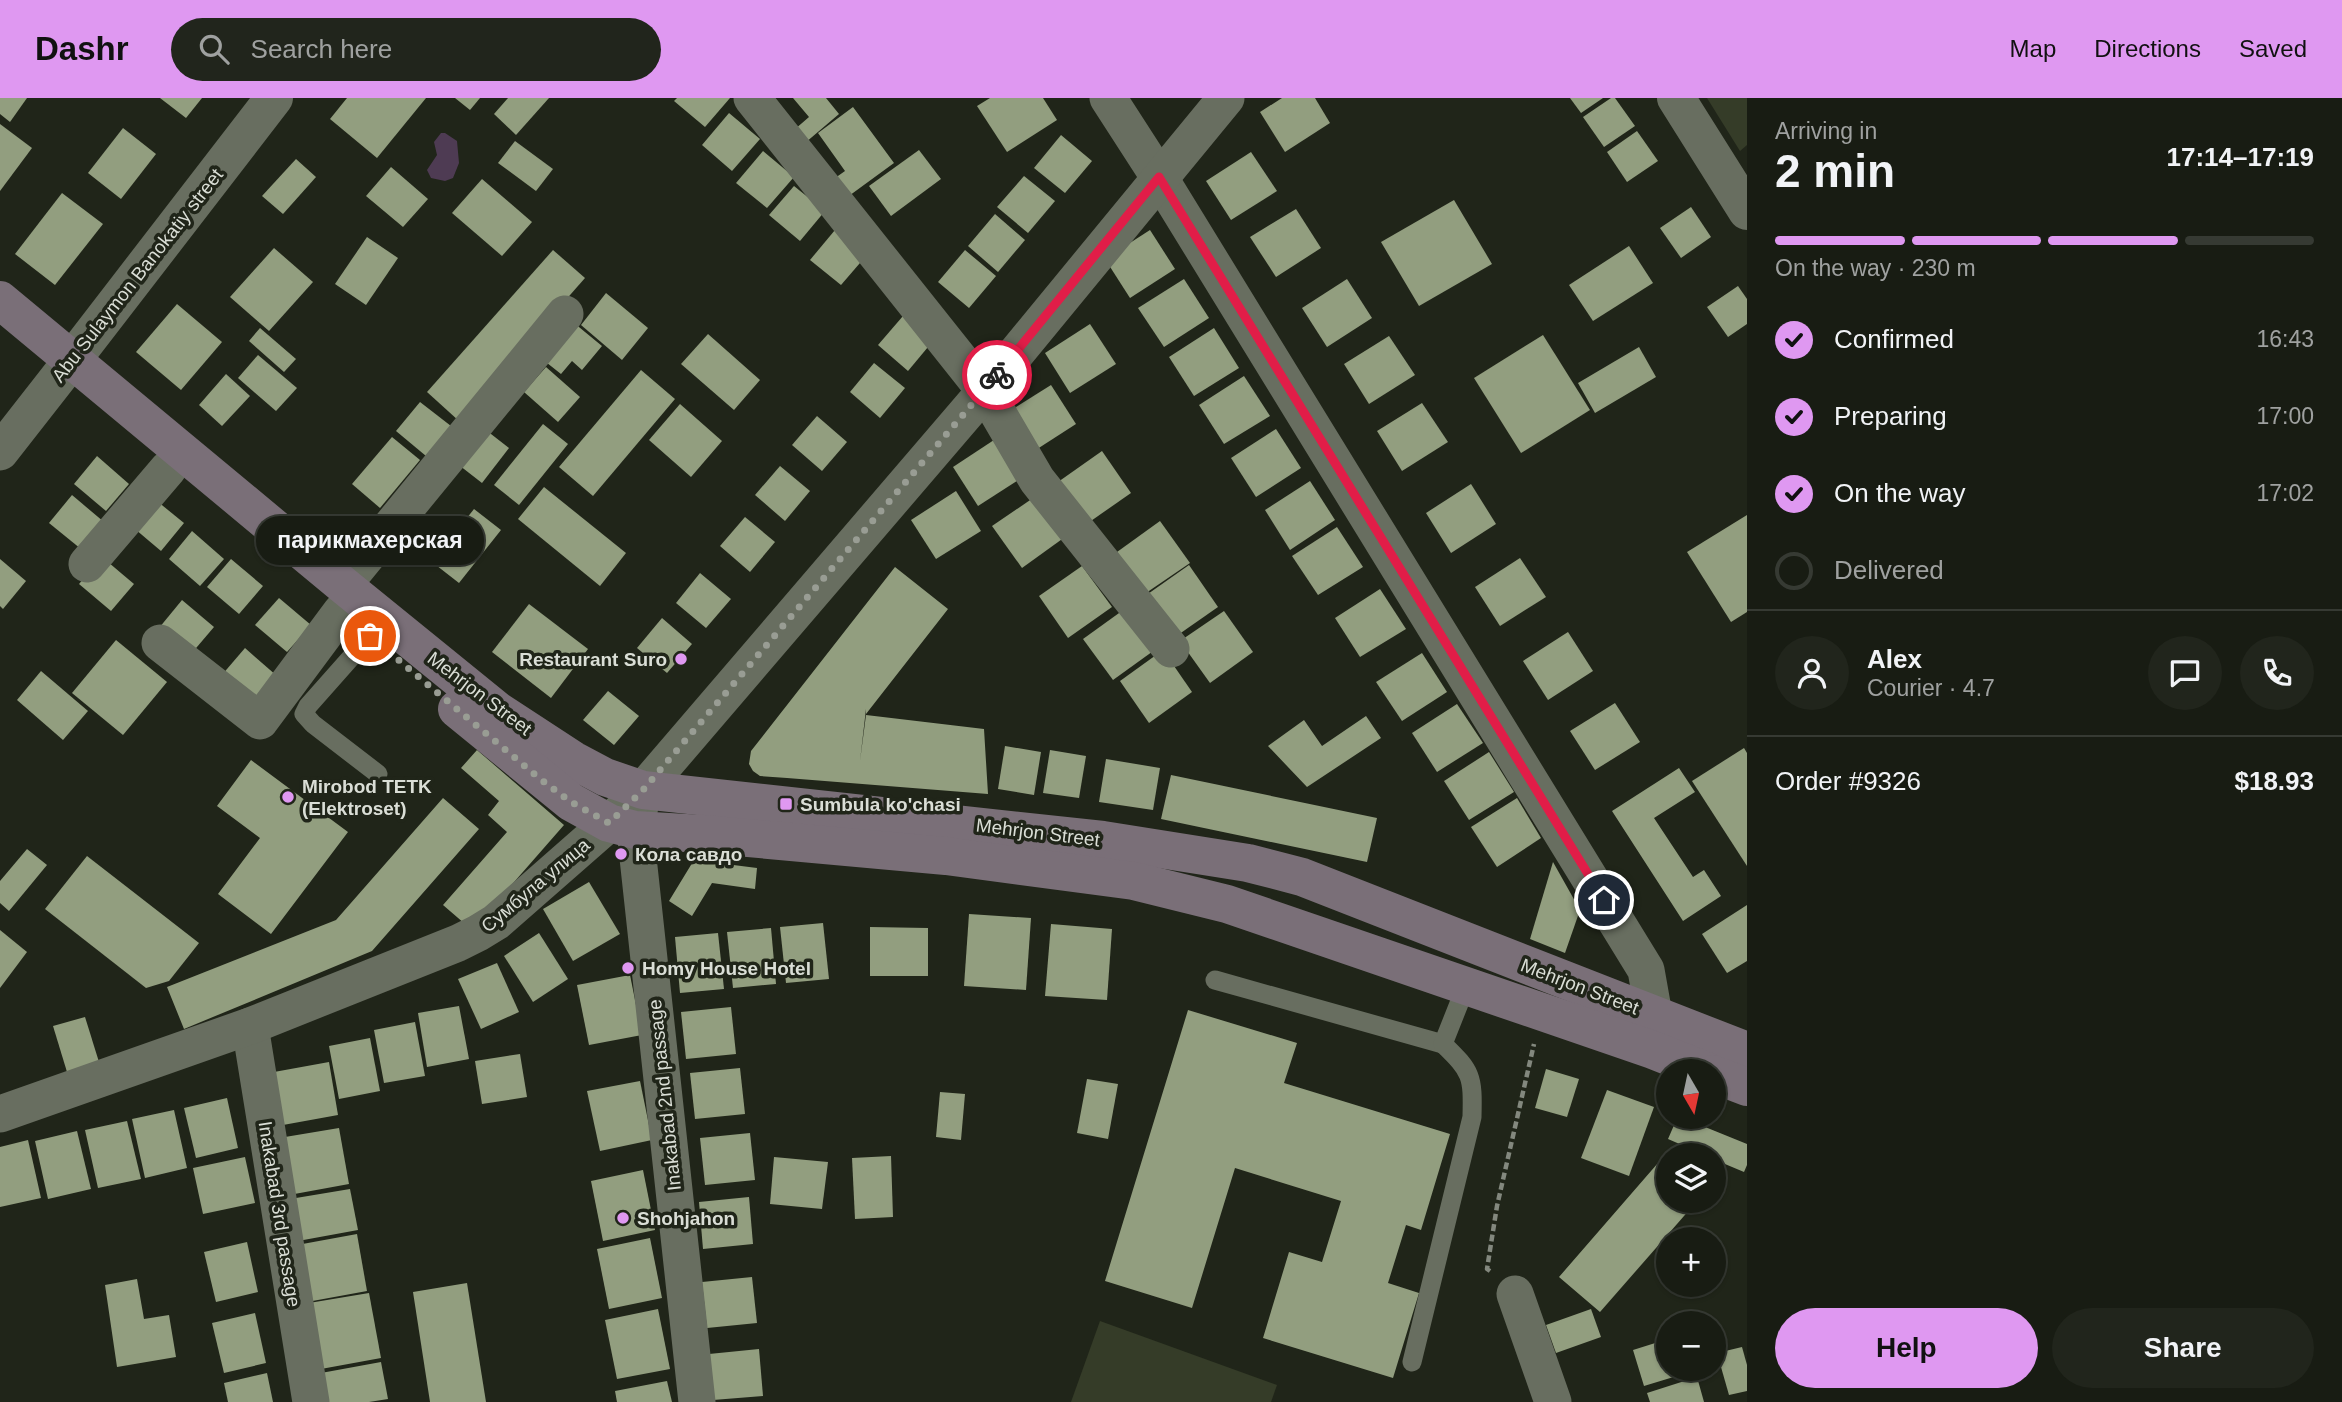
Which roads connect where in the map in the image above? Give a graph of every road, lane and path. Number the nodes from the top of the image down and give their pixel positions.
1 (274, 98) edge
2 (752, 98) edge
3 (1108, 98) edge
4 (1226, 98) edge
5 (1676, 98) edge
6 (1159, 177) junction
7 (1745, 201) edge
8 (0, 300) edge
9 (565, 313) dead end
10 (0, 331) edge
11 (65, 369) junction
12 (985, 391) junction
13 (0, 452) edge
14 (168, 469) junction
15 (87, 564) dead end
16 (351, 611) junction
17 (160, 643) dead end
18 (1171, 649) dead end
19 (379, 774) dead end
20 (643, 790) junction
21 (622, 827) junction
22 (1215, 980) dead end
23 (1466, 986) junction
24 (1541, 1013) junction
25 (250, 1026) junction
26 (1653, 1033) junction
27 (1443, 1044) junction
28 (1747, 1051) edge
29 (1689, 1059) edge
30 (1726, 1079) edge
31 (1747, 1087) edge
32 (0, 1114) edge
33 (1515, 1294) joint
34 (1412, 1362) dead end
35 (311, 1402) edge
36 (696, 1402) edge
37 (1553, 1402) edge

1 - 11 street, Abu Sulaymon Banokatiy street
2 - 12 street
3 - 6 street
4 - 6 street
5 - 7 street
6 - 12 street
6 - 26 street
8 - 11 main road, Mehrjon Street
9 - 16 street
10 - 11 main road, Mehrjon Street
11 - 13 street, Abu Sulaymon Banokatiy street
11 - 14 main road, Mehrjon Street
11 - 16 main road, Mehrjon Street
12 - 18 street
12 - 20 street
14 - 15 street
14 - 16 main road, Mehrjon Street
16 - 17 street
16 - 19 lane
16 - 20 main road, Mehrjon Street
16 - 21 main road, Mehrjon Street
20 - 21 street, Inakabad 2nd passage
20 - 26 main road, Mehrjon Street
21 - 23 main road, Mehrjon Street
21 - 25 street, Сумбула улица
21 - 36 street, Inakabad 2nd passage
22 - 27 lane
23 - 24 main road, Mehrjon Street
23 - 27 lane
24 - 26 main road, Mehrjon Street
24 - 33 path
25 - 32 street, Сумбула улица
25 - 35 street, Inakabad 3rd passage
26 - 28 main road, Mehrjon Street
26 - 29 main road, Mehrjon Street
27 - 34 lane
30 - 31 main road
33 - 37 street

